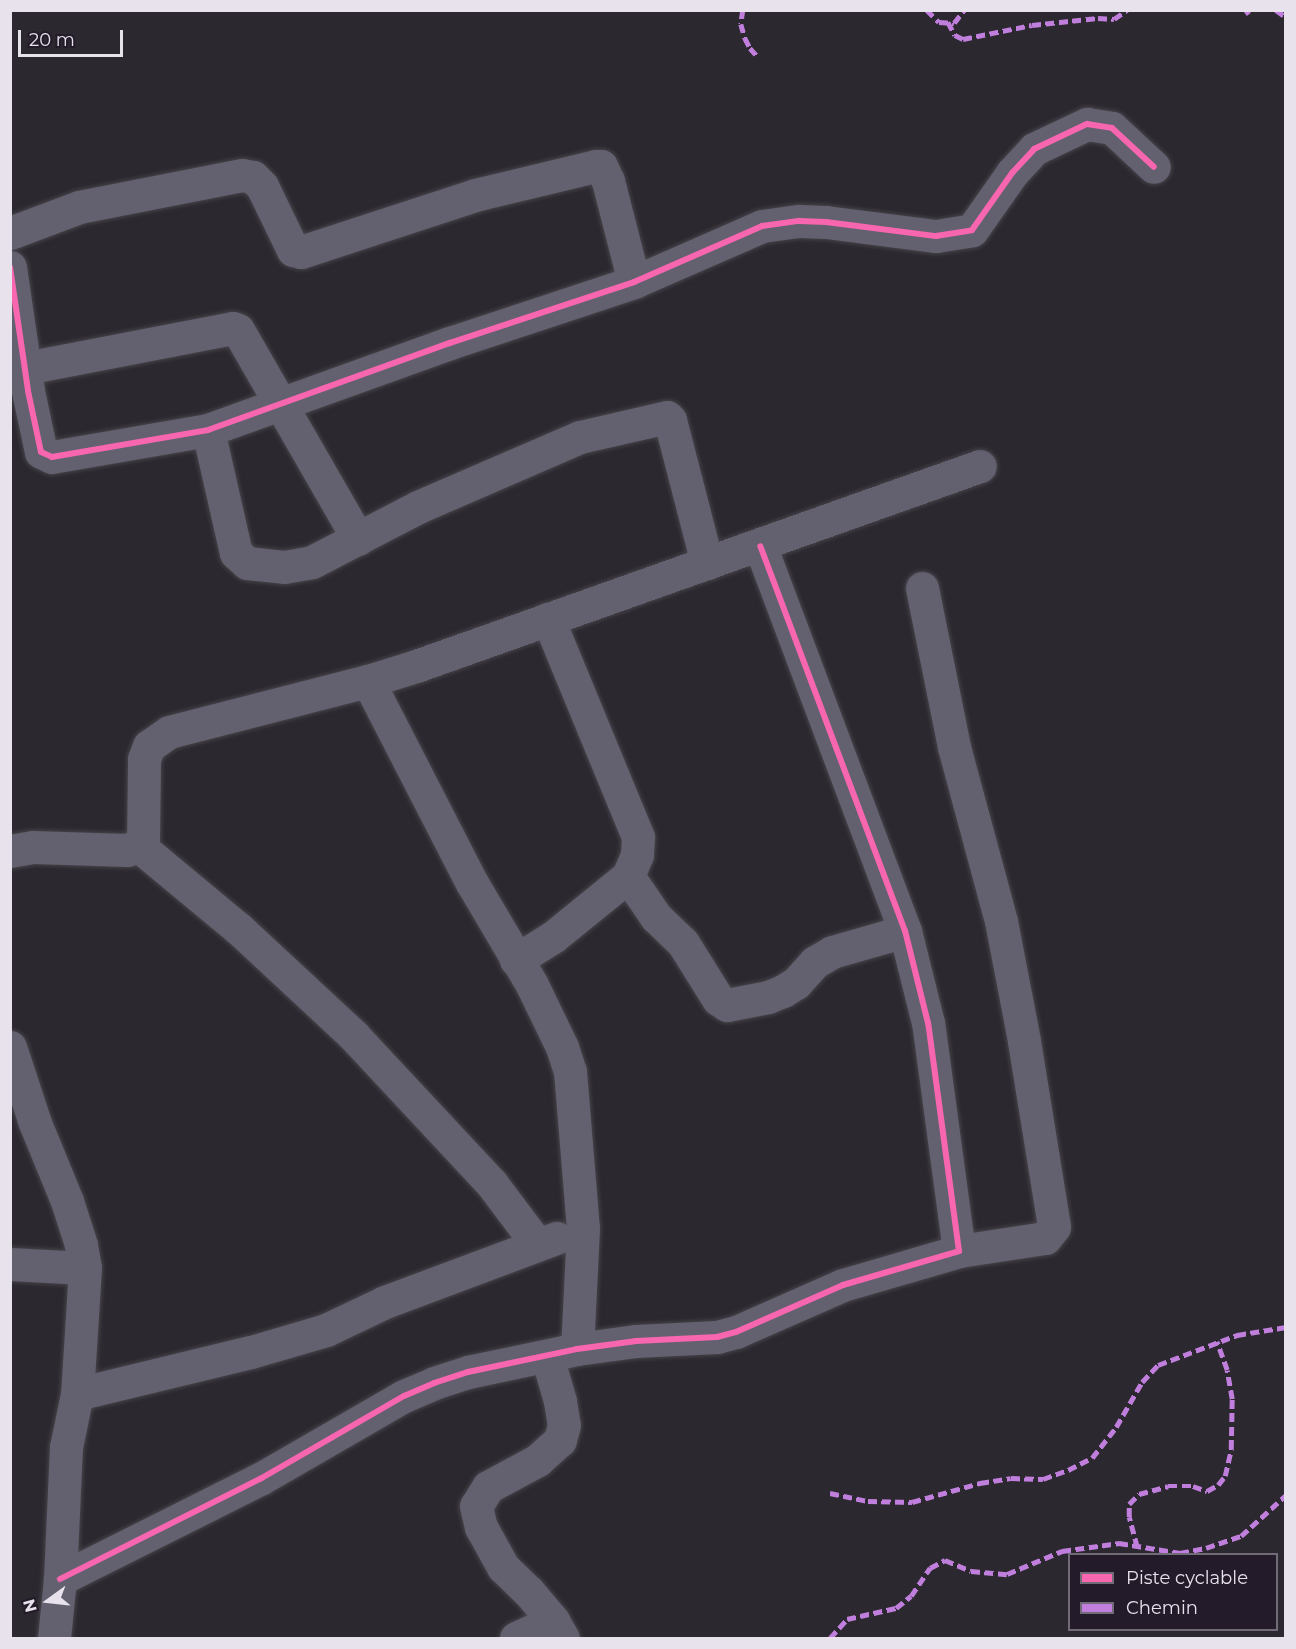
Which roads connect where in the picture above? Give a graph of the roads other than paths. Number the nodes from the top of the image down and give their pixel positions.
1 (1154, 167) dead end
2 (10, 233) edge
3 (10, 267) edge
4 (634, 282) junction
5 (18, 370) edge
6 (278, 404) junction
7 (208, 430) junction
8 (980, 466) dead end
9 (358, 539) junction
10 (760, 546) junction
11 (707, 563) junction
12 (922, 588) dead end
13 (548, 619) junction
14 (368, 681) junction
15 (139, 846) junction
16 (10, 851) edge
17 (628, 876) junction
18 (905, 931) junction
19 (516, 960) junction
20 (10, 1047) edge
21 (583, 1228) junction
22 (537, 1244) junction
23 (959, 1251) junction
24 (10, 1264) edge
25 (85, 1268) junction
26 (562, 1352) junction
27 (77, 1394) junction
28 (60, 1579) junction
29 (558, 1630) edge
30 (54, 1638) edge
31 (516, 1638) edge

1 - 4 street
2 - 4 street
3 - 5 street
4 - 6 street
5 - 6 street
5 - 7 street
6 - 7 street
6 - 9 street
7 - 9 street
8 - 10 street
9 - 11 street
10 - 11 street
10 - 18 street
11 - 13 street
12 - 23 street
13 - 14 street
13 - 17 street
14 - 15 street
14 - 19 street
15 - 16 street
15 - 22 street
17 - 18 street
17 - 19 street
18 - 23 street
19 - 21 street
20 - 25 street
21 - 22 street
21 - 26 street
22 - 27 street
23 - 26 street
24 - 25 street
25 - 27 street
26 - 28 street
26 - 29 street
27 - 28 street
28 - 30 street
29 - 31 street

